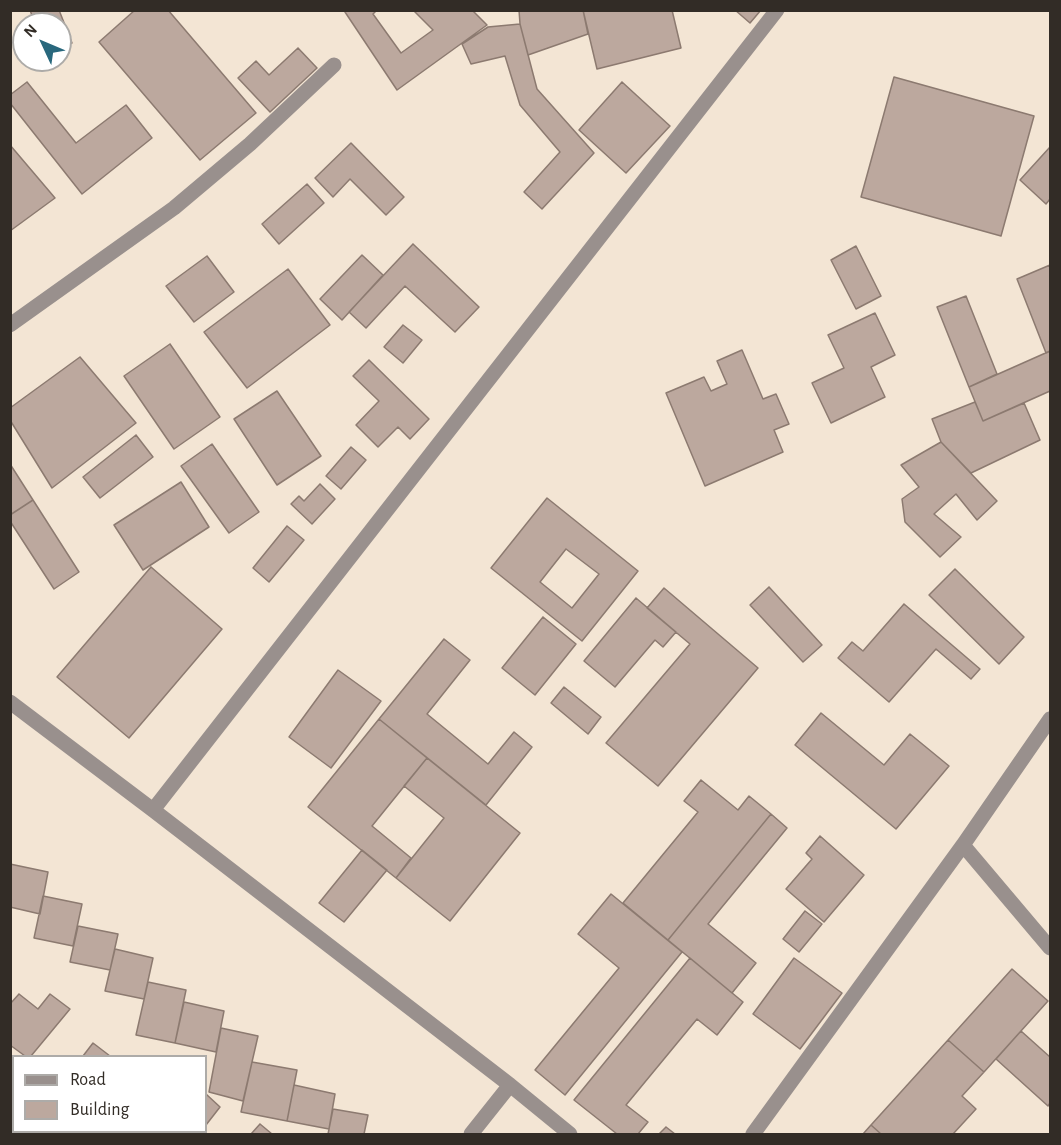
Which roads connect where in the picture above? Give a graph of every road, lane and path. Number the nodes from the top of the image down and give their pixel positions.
1 (777, 10) edge
2 (334, 65) dead end
3 (10, 325) edge
4 (10, 702) edge
5 (1050, 719) edge
6 (153, 810) junction
7 (963, 845) junction
8 (1050, 948) edge
9 (510, 1085) junction
10 (471, 1134) edge
11 (570, 1134) edge
12 (753, 1134) edge

1 - 6 street
2 - 3 street
4 - 6 street
5 - 7 street
6 - 9 street
7 - 8 street
7 - 12 street
9 - 10 street
9 - 11 street

